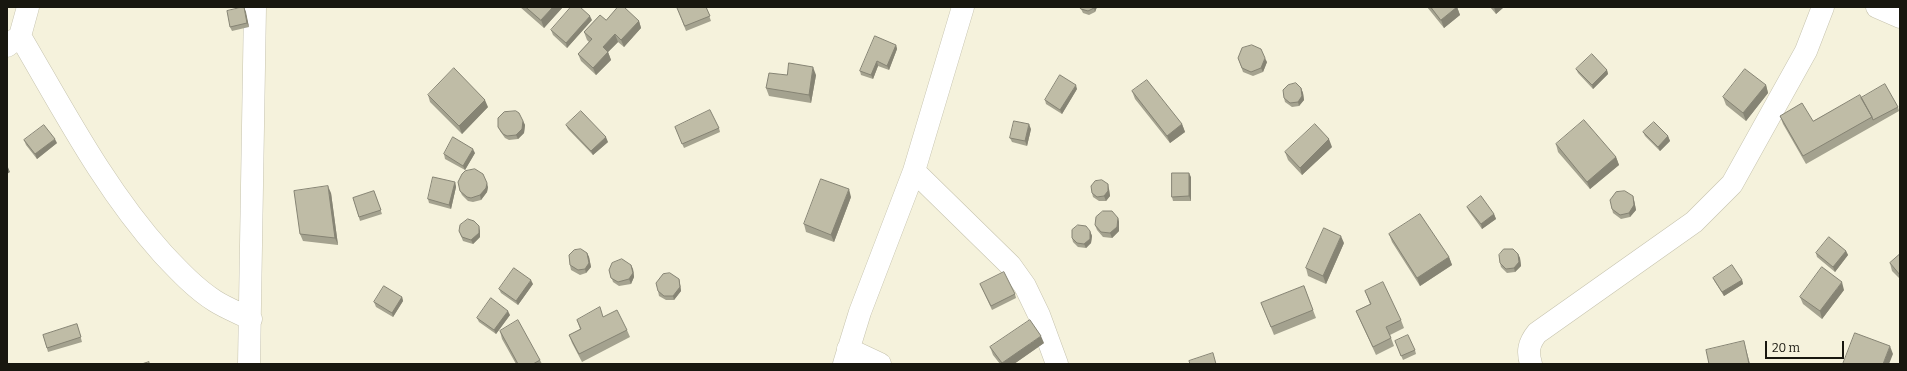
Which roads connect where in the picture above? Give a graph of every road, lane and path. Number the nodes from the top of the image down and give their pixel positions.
1 (28, 7) edge
2 (255, 7) edge
3 (963, 7) edge
4 (1823, 7) edge
5 (1877, 7) edge
6 (1900, 17) edge
7 (14, 41) edge
8 (914, 172) junction
9 (251, 319) junction
10 (846, 356) edge
11 (249, 364) edge
12 (880, 364) edge
13 (1057, 364) edge
14 (1531, 364) edge

1 - 7 street
2 - 9 street
3 - 8 street
4 - 14 street
5 - 6 street
7 - 9 street
8 - 10 street
8 - 13 street
9 - 11 street
10 - 12 street

